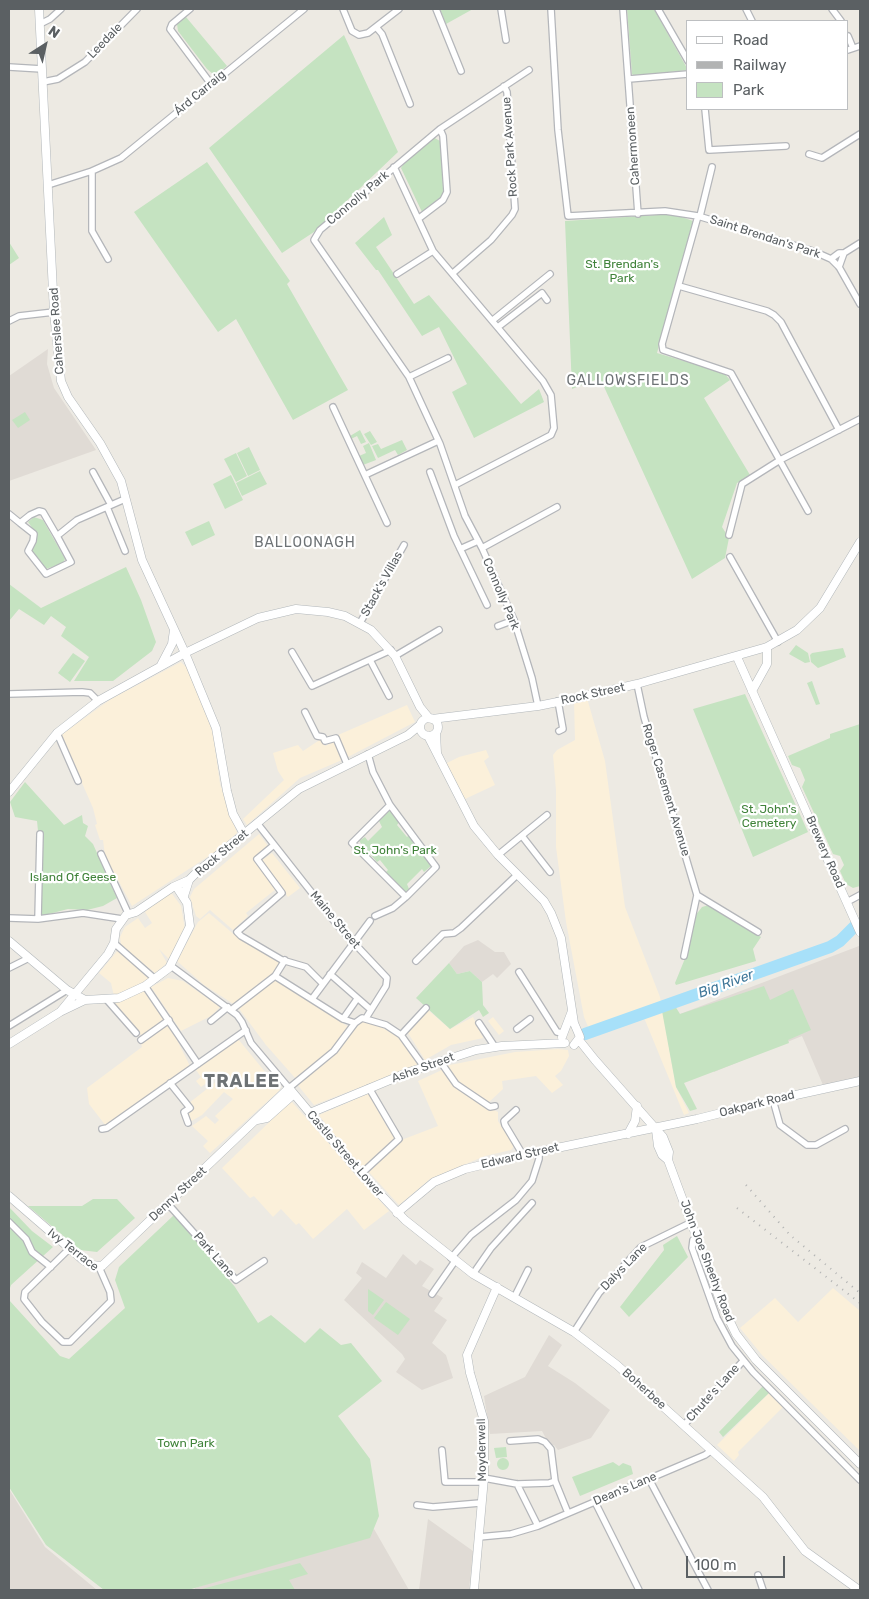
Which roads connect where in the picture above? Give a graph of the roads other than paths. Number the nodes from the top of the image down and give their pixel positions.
1 (39, 9) edge
2 (62, 9) edge
3 (137, 9) edge
4 (190, 9) edge
5 (304, 9) edge
6 (343, 9) edge
7 (399, 9) edge
8 (436, 9) edge
9 (501, 9) edge
10 (551, 9) edge
11 (624, 9) edge
12 (658, 9) edge
13 (832, 9) edge
14 (840, 20) edge
15 (40, 24) junction
16 (376, 28) junction
17 (506, 40) dead end
18 (860, 46) edge
19 (851, 49) edge
20 (686, 57) edge
21 (9, 67) edge
22 (42, 69) junction
23 (529, 70) dead end
24 (461, 71) dead end
25 (686, 74) edge
26 (629, 79) junction
27 (43, 82) junction
28 (211, 84) junction
29 (504, 86) junction
30 (410, 104) dead end
31 (705, 110) edge
32 (440, 129) junction
33 (860, 134) edge
34 (786, 146) dead end
35 (809, 154) dead end
36 (394, 167) junction
37 (712, 167) dead end
38 (92, 171) junction
39 (48, 185) junction
40 (638, 214) junction
41 (699, 216) junction
42 (418, 219) junction
43 (860, 243) edge
44 (433, 251) junction
45 (844, 253) junction
46 (108, 259) dead end
47 (831, 259) junction
48 (840, 267) junction
49 (453, 273) junction
50 (397, 274) dead end
51 (550, 274) dead end
52 (679, 286) junction
53 (547, 300) dead end
54 (860, 304) edge
55 (54, 312) junction
56 (493, 320) junction
57 (9, 321) edge
58 (498, 327) junction
59 (448, 358) dead end
60 (409, 377) junction
61 (333, 407) dead end
62 (860, 419) edge
63 (839, 430) junction
64 (438, 441) junction
65 (780, 460) junction
66 (93, 472) dead end
67 (430, 472) dead end
68 (364, 475) junction
69 (455, 485) junction
70 (125, 499) junction
71 (109, 506) junction
72 (557, 507) dead end
73 (808, 511) dead end
74 (9, 514) edge
75 (20, 523) junction
76 (387, 523) dead end
77 (729, 535) dead end
78 (57, 536) junction
79 (478, 540) junction
80 (860, 542) edge
81 (404, 545) dead end
82 (482, 548) junction
83 (460, 549) junction
84 (125, 551) dead end
85 (730, 557) dead end
86 (487, 605) dead end
87 (514, 620) junction
88 (360, 623) junction
89 (498, 626) dead end
90 (174, 630) junction
91 (439, 630) dead end
92 (778, 642) junction
93 (767, 647) junction
94 (292, 652) dead end
95 (393, 653) junction
96 (185, 654) junction
97 (737, 657) junction
98 (370, 660) junction
99 (161, 666) junction
100 (637, 684) junction
101 (752, 691) junction
102 (9, 694) edge
103 (389, 696) dead end
104 (98, 701) junction
105 (558, 701) junction
106 (538, 706) junction
107 (305, 712) dead end
108 (428, 727) junction
109 (559, 731) dead end
110 (57, 733) junction
111 (368, 754) junction
112 (348, 764) junction
113 (78, 781) dead end
114 (9, 792) edge
115 (390, 804) junction
116 (547, 815) dead end
117 (257, 823) junction
118 (40, 834) dead end
119 (244, 834) junction
120 (522, 836) junction
121 (274, 845) junction
122 (498, 855) junction
123 (101, 856) dead end
124 (550, 872) dead end
125 (517, 875) junction
126 (189, 880) junction
127 (176, 886) junction
128 (697, 895) junction
129 (860, 895) edge
130 (184, 896) junction
131 (406, 897) junction
132 (847, 902) junction
133 (125, 916) junction
134 (9, 918) edge
135 (38, 919) junction
136 (860, 930) edge
137 (758, 932) dead end
138 (9, 941) edge
139 (352, 942) junction
140 (114, 943) junction
141 (684, 956) dead end
142 (29, 958) junction
143 (285, 960) junction
144 (416, 961) dead end
145 (171, 966) junction
146 (9, 968) edge
147 (519, 972) dead end
148 (330, 974) junction
149 (153, 977) junction
150 (276, 977) junction
151 (323, 984) junction
152 (145, 986) junction
153 (70, 992) junction
154 (357, 998) junction
155 (312, 999) junction
156 (85, 1000) junction
157 (107, 1000) junction
158 (426, 1008) dead end
159 (229, 1009) junction
160 (370, 1009) junction
161 (573, 1010) junction
162 (58, 1013) junction
163 (366, 1018) junction
164 (343, 1019) junction
165 (530, 1019) dead end
166 (169, 1020) junction
167 (211, 1021) dead end
168 (355, 1023) junction
169 (479, 1023) dead end
170 (9, 1026) edge
171 (517, 1029) dead end
172 (246, 1030) junction
173 (577, 1030) junction
174 (136, 1033) dead end
175 (401, 1035) junction
176 (564, 1035) junction
177 (141, 1040) dead end
178 (576, 1042) junction
179 (9, 1044) edge
180 (494, 1046) junction
181 (440, 1061) junction
182 (198, 1064) junction
183 (424, 1067) junction
184 (860, 1081) edge
185 (170, 1083) junction
186 (369, 1088) junction
187 (292, 1091) junction
188 (773, 1100) junction
189 (495, 1106) dead end
190 (637, 1106) junction
191 (516, 1110) dead end
192 (310, 1113) junction
193 (188, 1124) dead end
194 (102, 1129) dead end
195 (655, 1129) junction
196 (846, 1129) dead end
197 (628, 1134) junction
198 (539, 1152) junction
199 (523, 1155) junction
200 (361, 1174) junction
201 (9, 1196) edge
202 (532, 1203) dead end
203 (168, 1204) junction
204 (397, 1212) junction
205 (9, 1222) edge
206 (692, 1222) junction
207 (698, 1236) junction
208 (69, 1249) junction
209 (222, 1253) dead end
210 (217, 1258) junction
211 (453, 1260) junction
212 (264, 1261) dead end
213 (51, 1267) junction
214 (99, 1267) junction
215 (528, 1270) dead end
216 (473, 1274) junction
217 (496, 1287) junction
218 (432, 1294) dead end
219 (514, 1298) junction
220 (574, 1332) junction
221 (743, 1361) junction
222 (684, 1425) junction
223 (510, 1441) dead end
224 (442, 1450) dead end
225 (712, 1450) junction
226 (860, 1464) edge
227 (649, 1479) junction
228 (484, 1480) junction
229 (860, 1480) edge
230 (556, 1481) junction
231 (518, 1484) junction
232 (595, 1502) junction
233 (480, 1503) junction
234 (417, 1505) dead end
235 (568, 1513) junction
236 (538, 1526) junction
237 (479, 1536) junction
238 (758, 1575) dead end
239 (474, 1590) edge
240 (640, 1590) edge
241 (708, 1590) edge
242 (763, 1590) edge
243 (859, 1590) edge

1 - 15 main road, Caherslee Road
2 - 15 street
3 - 27 street, Leedale
4 - 28 street
5 - 28 street, Árd Carraig
6 - 16 street
7 - 16 street
8 - 24 street
9 - 17 street
10 - 40 street
11 - 26 street, Cahermoneen
12 - 20 street
13 - 14 street
15 - 22 main road, Caherslee Road
16 - 30 street
18 - 19 street
21 - 22 street
22 - 27 main road, Caherslee Road
23 - 29 street, Rock Park Avenue
25 - 26 street
26 - 40 street, Cahermoneen
27 - 39 main road, Caherslee Road
28 - 38 street, Árd Carraig
29 - 32 street, Rock Park Avenue
29 - 49 street, Rock Park Avenue
31 - 34 street
32 - 36 street, Rock Park Avenue
32 - 42 street
33 - 35 street
36 - 42 street, Connolly Park
36 - 60 street, Connolly Park
37 - 41 street
38 - 39 street, Árd Carraig
38 - 46 street
39 - 55 main road, Caherslee Road
40 - 41 street
41 - 47 street, Saint Brendan's Park
41 - 52 street
42 - 44 street, Connolly Park
43 - 45 street, Saint Brendan's Park
44 - 49 street, Connolly Park
44 - 50 street
45 - 47 street, Saint Brendan's Park
45 - 48 street
47 - 48 street, Saint Brendan's Park
48 - 54 street, Saint Brendan's Park
49 - 56 street, Connolly Park
51 - 56 street
52 - 63 street
52 - 65 street
53 - 58 street
55 - 57 street
55 - 70 main road, Caherslee Road
56 - 58 street, Connolly Park
58 - 69 street, Connolly Park
59 - 60 street
60 - 64 street, Connolly Park
61 - 68 street
62 - 63 street
63 - 65 street
64 - 68 street
64 - 69 street, Connolly Park
65 - 73 street
65 - 77 street
66 - 71 street
67 - 83 street
68 - 76 street
69 - 79 street, Connolly Park
70 - 71 street
70 - 90 main road, Caherslee Road
71 - 78 street
71 - 84 street
72 - 82 street
74 - 75 street
75 - 78 street
75 - 78 street
79 - 82 street, Connolly Park
79 - 83 street
80 - 92 main road, Rock Street
81 - 88 street, Stack's Villas
82 - 87 street, Connolly Park
83 - 86 street
85 - 92 street
87 - 89 street
87 - 106 street, Connolly Park
88 - 95 main road
88 - 96 main road
90 - 96 main road, Caherslee Road
90 - 99 main road
91 - 95 street
92 - 93 main road, Rock Street
93 - 97 main road, Rock Street
93 - 101 main road
94 - 98 street
95 - 98 street
95 - 108 main road
96 - 99 main road
96 - 119 main road, Caherslee Road
97 - 100 main road, Rock Street
97 - 101 main road, Brewery Road
98 - 103 street
99 - 104 main road
100 - 105 main road, Rock Street
100 - 128 street, Roger Casement Avenue
101 - 132 main road, Brewery Road
102 - 104 street
104 - 110 main road
105 - 106 main road, Rock Street
105 - 109 street
106 - 108 main road, Rock Street
107 - 112 street
108 - 111 main road, Rock Street
108 - 122 main road
110 - 113 street
110 - 114 main road
111 - 112 main road, Rock Street
111 - 115 street
112 - 117 main road, Rock Street
115 - 131 street
115 - 131 street
116 - 120 street
117 - 119 main road, Rock Street
117 - 121 street, Maine Street
118 - 135 street
119 - 126 main road, Rock Street
120 - 122 street
120 - 124 street
121 - 139 street, Maine Street
121 - 143 street
122 - 125 main road
123 - 133 street
125 - 144 street
125 - 161 main road
126 - 127 main road, Rock Street
126 - 130 main road, Rock Street
127 - 130 main road
127 - 133 main road, Rock Street
128 - 137 street
128 - 141 street, Roger Casement Avenue
129 - 132 street
130 - 145 main road
131 - 139 street
132 - 136 main road, Brewery Road
133 - 135 street
133 - 140 main road
134 - 135 street
138 - 142 main road
139 - 148 street
139 - 160 street, Maine Street
140 - 149 street
140 - 153 main road
142 - 146 street
142 - 153 main road
143 - 150 street
143 - 151 street
145 - 149 main road
145 - 159 street
147 - 176 street
148 - 151 street
148 - 154 street
149 - 152 main road
150 - 155 street
150 - 159 street
151 - 155 street
152 - 157 main road
152 - 166 street
153 - 156 main road
153 - 162 main road
153 - 170 street
154 - 160 street
154 - 164 street
155 - 164 street
156 - 157 main road
156 - 162 main road
157 - 174 street
158 - 175 street
159 - 167 street
159 - 172 street
160 - 163 street, Maine Street
161 - 173 main road
161 - 176 main road
162 - 179 main road
163 - 168 street
163 - 175 street
164 - 168 street
165 - 171 street
166 - 177 street
166 - 182 street
168 - 187 street
169 - 180 street
172 - 182 street
172 - 187 street
173 - 176 main road
173 - 178 main road
175 - 183 street
176 - 178 main road
176 - 180 main road, Ashe Street
178 - 190 main road
180 - 181 main road, Ashe Street
181 - 183 main road, Ashe Street
181 - 189 street
182 - 185 street
183 - 186 main road, Ashe Street
184 - 188 main road, Oakpark Road
185 - 193 street
185 - 194 street
186 - 192 main road, Ashe Street
186 - 200 street
187 - 192 main road, Castle Street Lower
187 - 203 main road, Denny Street
188 - 195 main road, Oakpark Road
188 - 196 street
190 - 195 main road
190 - 197 main road
191 - 199 street
192 - 200 main road, Castle Street Lower
195 - 197 main road, Edward Street
195 - 206 main road, John Joe Sheehy Road
197 - 198 main road, Edward Street
198 - 199 main road, Edward Street
198 - 211 street
199 - 204 main road, Edward Street
200 - 204 main road, Castle Street Lower
201 - 208 main road, Ivy Terrace
202 - 216 street
203 - 210 street, Park Lane
203 - 214 main road, Denny Street
204 - 211 main road, Castle Street Lower
205 - 213 street
206 - 207 main road, John Joe Sheehy Road
206 - 220 street, Dalys Lane
207 - 221 street
207 - 226 main road, John Joe Sheehy Road
208 - 213 street
208 - 214 main road, Ivy Terrace
209 - 210 street
210 - 212 street, Park Lane
211 - 216 main road, Boherbee
211 - 218 street
213 - 214 street, Ivy Terrace
215 - 219 street
216 - 217 main road, Boherbee
217 - 219 main road, Boherbee
217 - 228 main road, Moyderwell
219 - 220 main road, Boherbee
220 - 222 main road, Boherbee
221 - 222 street, Chute's Lane
221 - 229 street
222 - 225 main road, Boherbee
223 - 230 street
224 - 228 street
225 - 227 street, Dean's Lane
225 - 243 main road, Boherbee
227 - 232 street, Dean's Lane
227 - 241 street
228 - 231 street
228 - 233 main road, Moyderwell
230 - 231 street
230 - 235 street
231 - 236 street
232 - 235 street, Dean's Lane
232 - 240 street
233 - 234 street
233 - 237 main road, Moyderwell
235 - 236 street, Dean's Lane
236 - 237 street, Dean's Lane
237 - 239 main road, Moyderwell
238 - 242 street

